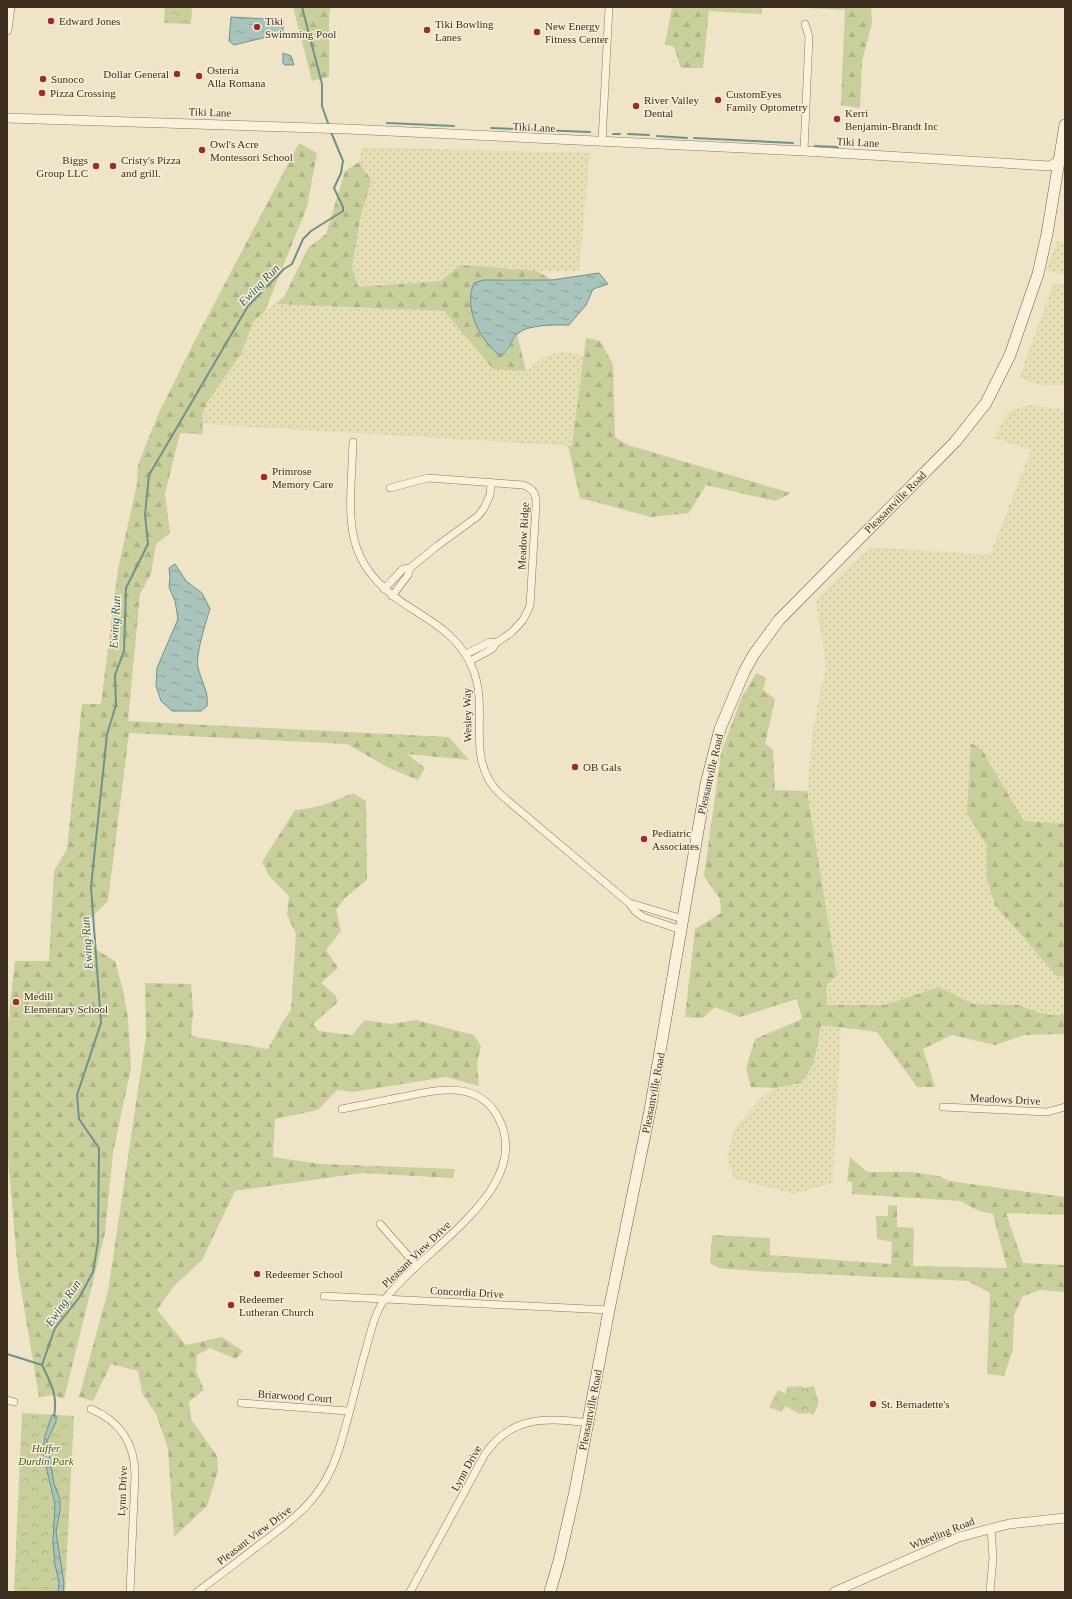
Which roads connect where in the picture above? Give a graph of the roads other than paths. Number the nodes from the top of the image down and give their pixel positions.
1 (10, 7) edge
2 (609, 7) edge
3 (804, 24) dead end
4 (7, 30) edge
5 (7, 118) edge
6 (1065, 125) edge
7 (602, 142) junction
8 (804, 151) junction
9 (1058, 161) junction
10 (353, 442) dead end
11 (491, 482) junction
12 (390, 488) dead end
13 (410, 568) junction
14 (384, 589) junction
15 (392, 596) junction
16 (496, 643) junction
17 (466, 654) junction
18 (470, 662) junction
19 (629, 903) junction
20 (682, 924) junction
21 (943, 1107) dead end
22 (1065, 1107) edge
23 (342, 1110) dead end
24 (380, 1224) dead end
25 (417, 1266) junction
26 (324, 1296) dead end
27 (385, 1300) junction
28 (608, 1310) junction
29 (241, 1403) dead end
30 (92, 1409) dead end
31 (348, 1411) junction
32 (588, 1423) junction
33 (1065, 1518) edge
34 (991, 1528) junction
35 (130, 1592) edge
36 (197, 1592) edge
37 (410, 1592) edge
38 (550, 1592) edge
39 (834, 1592) edge
40 (990, 1592) edge

1 - 4 street
2 - 7 street
3 - 8 street
5 - 7 street, Tiki Lane
6 - 9 main road, Pleasantville Road
7 - 8 street, Tiki Lane
8 - 9 street, Tiki Lane
9 - 20 main road, Pleasantville Road
10 - 14 street, Wesley Way
11 - 12 street, Meadow Ridge
11 - 13 street
11 - 16 street, Meadow Ridge
13 - 14 street
13 - 15 street
14 - 15 street, Wesley Way
15 - 17 street, Wesley Way
16 - 17 street, Meadow Ridge
16 - 18 street, Meadow Ridge
17 - 18 street, Wesley Way
18 - 19 street, Wesley Way
19 - 20 street, Wesley Way
19 - 20 street, Wesley Way
20 - 28 main road, Pleasantville Road
21 - 22 street, Meadows Drive
23 - 25 street, Pleasant View Drive
24 - 25 street
25 - 27 street, Pleasant View Drive
26 - 27 street, Concordia Drive
27 - 28 street, Concordia Drive
27 - 31 street, Pleasant View Drive
28 - 32 main road, Pleasantville Road
29 - 31 street, Briarwood Court
30 - 35 street, Lynn Drive
31 - 36 street, Pleasant View Drive
32 - 37 street, Lynn Drive
32 - 38 main road, Pleasantville Road
33 - 34 street, Wheeling Road
34 - 39 street, Wheeling Road
34 - 40 street

